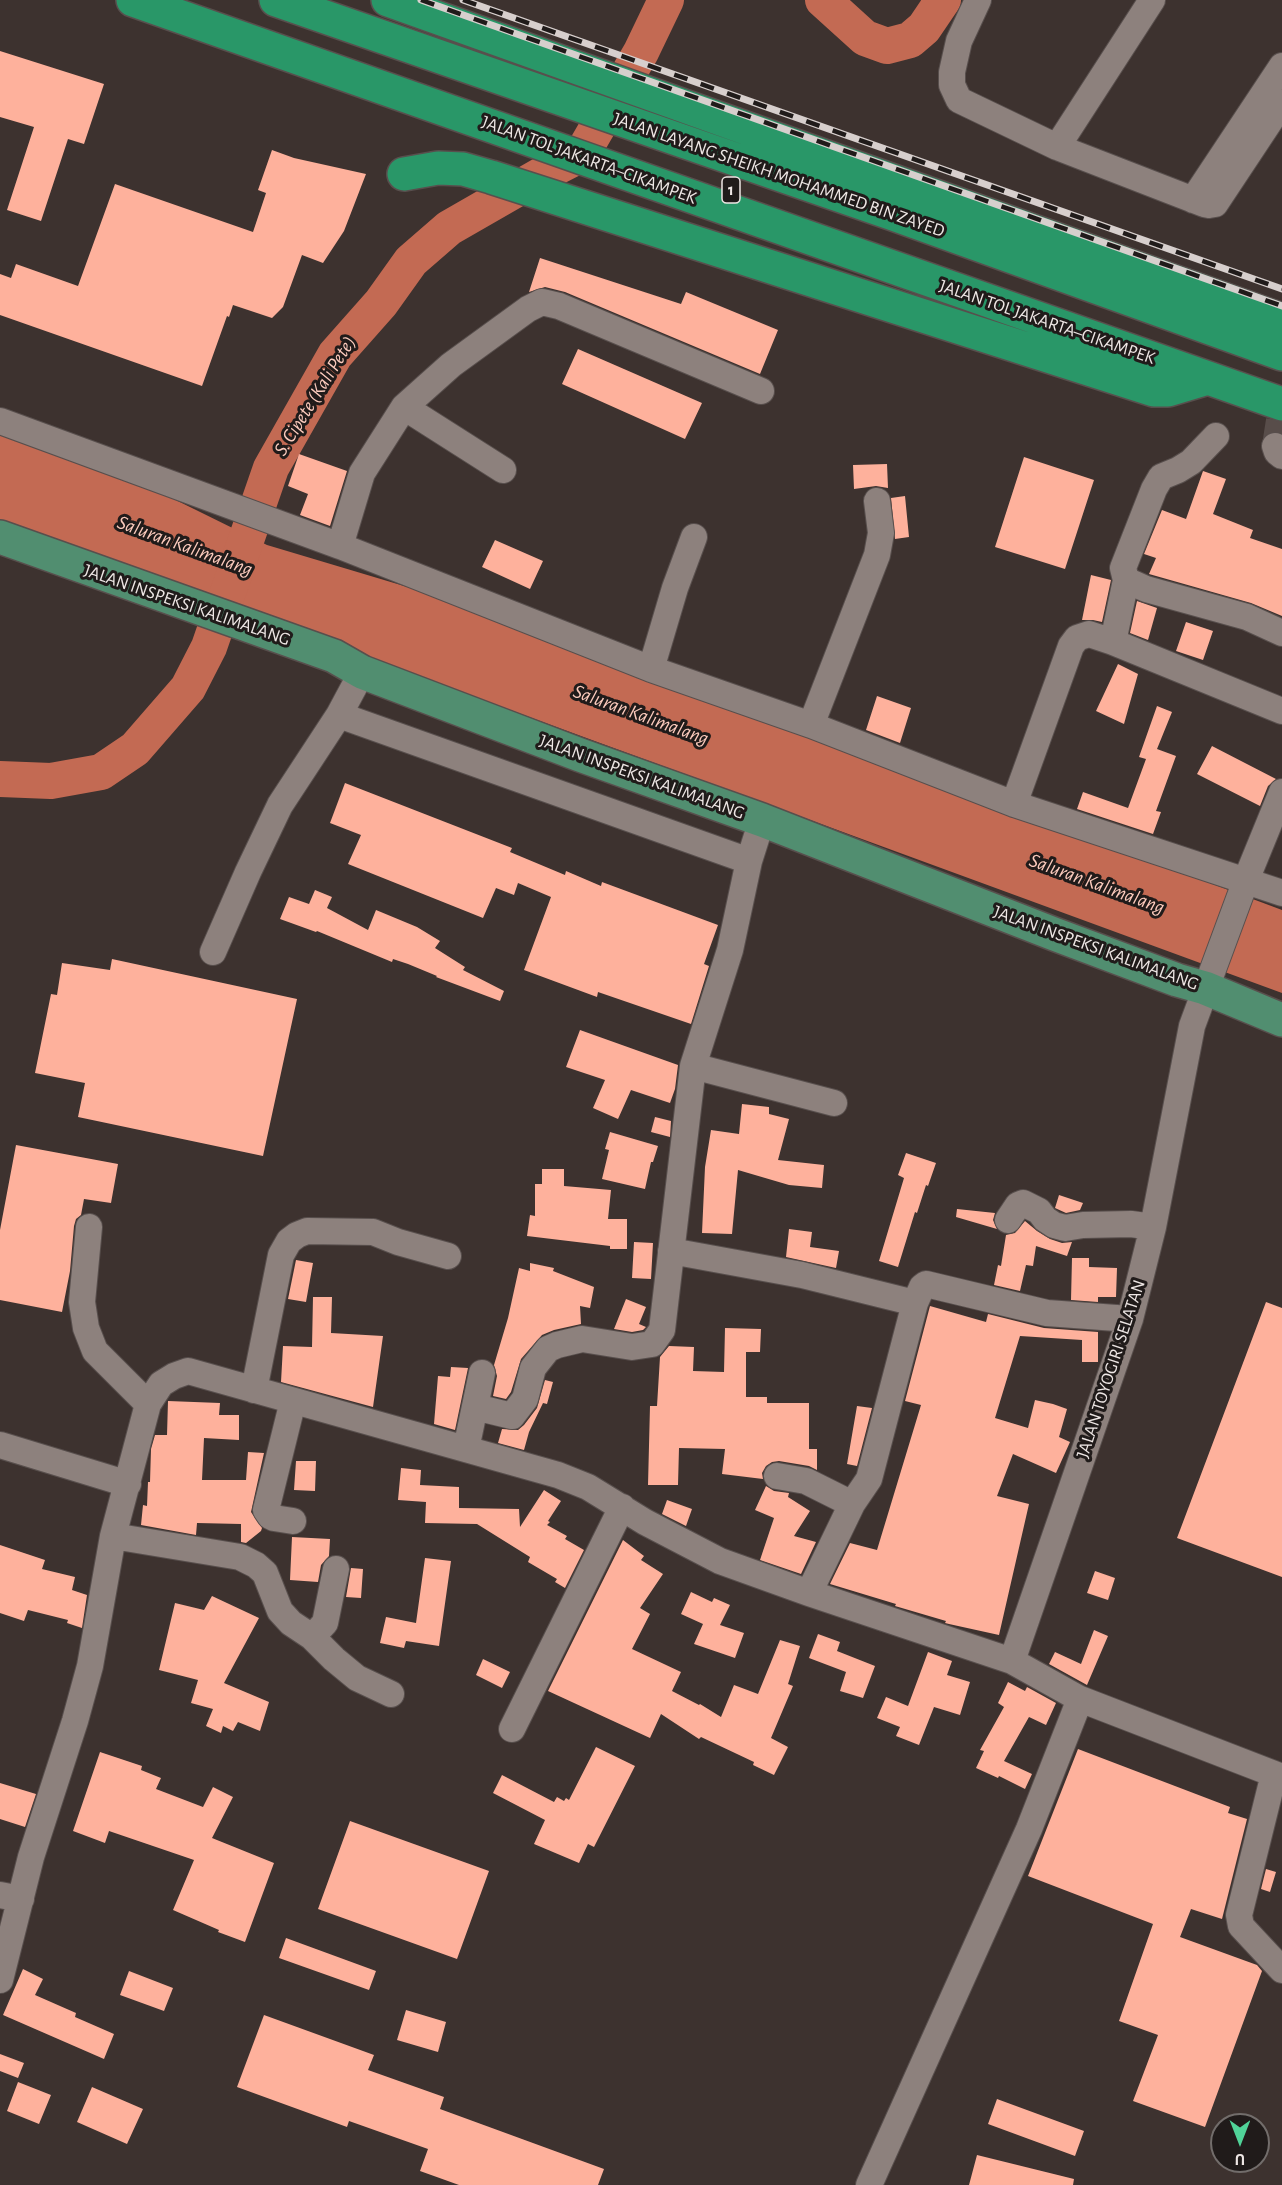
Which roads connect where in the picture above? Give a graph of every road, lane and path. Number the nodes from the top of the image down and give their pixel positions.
1 (133, 0) edge
2 (180, 0) edge
3 (276, 0) edge
4 (388, 0) edge
5 (978, 0) edge
6 (1152, 0) edge
7 (1282, 66) edge
8 (1282, 103) edge
9 (1057, 147) junction
10 (404, 174) dead end
11 (1193, 200) junction
12 (1282, 320) edge
13 (1282, 354) edge
14 (1208, 378) junction
15 (1282, 383) edge
16 (761, 391) dead end
17 (1282, 404) edge
18 (404, 407) junction
19 (0, 421) edge
20 (1216, 436) dead end
21 (503, 470) dead end
22 (877, 501) dead end
23 (0, 537) edge
24 (694, 537) dead end
25 (340, 546) junction
26 (1126, 580) junction
27 (1282, 633) edge
28 (1113, 642) junction
29 (348, 664) junction
30 (651, 669) junction
31 (1282, 711) edge
32 (339, 715) junction
33 (811, 725) junction
34 (1282, 792) edge
35 (1014, 804) junction
36 (762, 820) junction
37 (749, 861) junction
38 (1246, 880) junction
39 (1282, 892) edge
40 (213, 952) dead end
41 (1207, 984) junction
42 (1282, 1020) edge
43 (693, 1066) junction
44 (834, 1102) dead end
45 (1008, 1221) dead end
46 (89, 1227) dead end
47 (1153, 1227) junction
48 (671, 1251) junction
49 (448, 1256) dead end
50 (915, 1302) junction
51 (1130, 1319) junction
52 (482, 1373) dead end
53 (254, 1390) junction
54 (293, 1401) junction
55 (148, 1404) junction
56 (475, 1407) junction
57 (0, 1445) edge
58 (466, 1449) junction
59 (777, 1476) dead end
60 (128, 1484) junction
61 (852, 1504) junction
62 (621, 1507) junction
63 (293, 1521) dead end
64 (113, 1536) junction
65 (336, 1569) dead end
66 (808, 1593) junction
67 (312, 1637) junction
68 (1012, 1661) junction
69 (391, 1694) dead end
70 (1080, 1700) junction
71 (512, 1729) dead end
72 (1278, 1776) edge
73 (10, 1897) edge
74 (1282, 1970) edge
75 (0, 1980) edge
76 (869, 2185) edge

1 - 14 highway, JALAN TOL JAKARTA–CIKAMPEK / 1
2 - 15 highway, JALAN LAYANG SHEIKH MOHAMMED BIN ZAYED / 1
3 - 13 highway, JALAN LAYANG SHEIKH MOHAMMED BIN ZAYED / 1
4 - 12 highway
5 - 9 street
6 - 9 street
7 - 11 street
8 - 11 street
9 - 11 street
10 - 14 highway
14 - 17 highway, JALAN TOL JAKARTA–CIKAMPEK / 1
16 - 18 street
18 - 21 street
18 - 25 street
19 - 25 street
20 - 26 street
22 - 33 street
23 - 29 main road, JALAN INSPEKSI KALIMALANG
24 - 30 street
25 - 30 street
26 - 27 street
26 - 28 street
28 - 31 street
28 - 35 street
29 - 32 street
29 - 36 main road, JALAN INSPEKSI KALIMALANG
30 - 33 street
32 - 37 street
32 - 40 street
33 - 35 street
34 - 38 street, JALAN TOYOGIRI SELATAN
35 - 38 street
36 - 37 street
36 - 41 main road, JALAN INSPEKSI KALIMALANG
37 - 43 street
38 - 39 street
38 - 41 street, JALAN TOYOGIRI SELATAN
41 - 42 main road, JALAN INSPEKSI KALIMALANG
41 - 47 street, JALAN TOYOGIRI SELATAN
43 - 44 street
43 - 48 street
45 - 47 street
46 - 55 street
47 - 51 street, JALAN TOYOGIRI SELATAN
48 - 50 street
48 - 56 street
49 - 53 street
50 - 51 street
50 - 61 street
51 - 68 street, JALAN TOYOGIRI SELATAN
52 - 56 street
53 - 54 street
53 - 55 street
54 - 58 street
54 - 63 street
55 - 60 street
56 - 58 street
57 - 60 street
58 - 62 street
59 - 61 street
60 - 64 street
61 - 66 street
62 - 66 street
62 - 71 street
64 - 67 street
64 - 73 street
65 - 67 street
66 - 68 street
67 - 69 street
68 - 70 street
70 - 72 street
70 - 76 street
72 - 74 street
73 - 75 street

